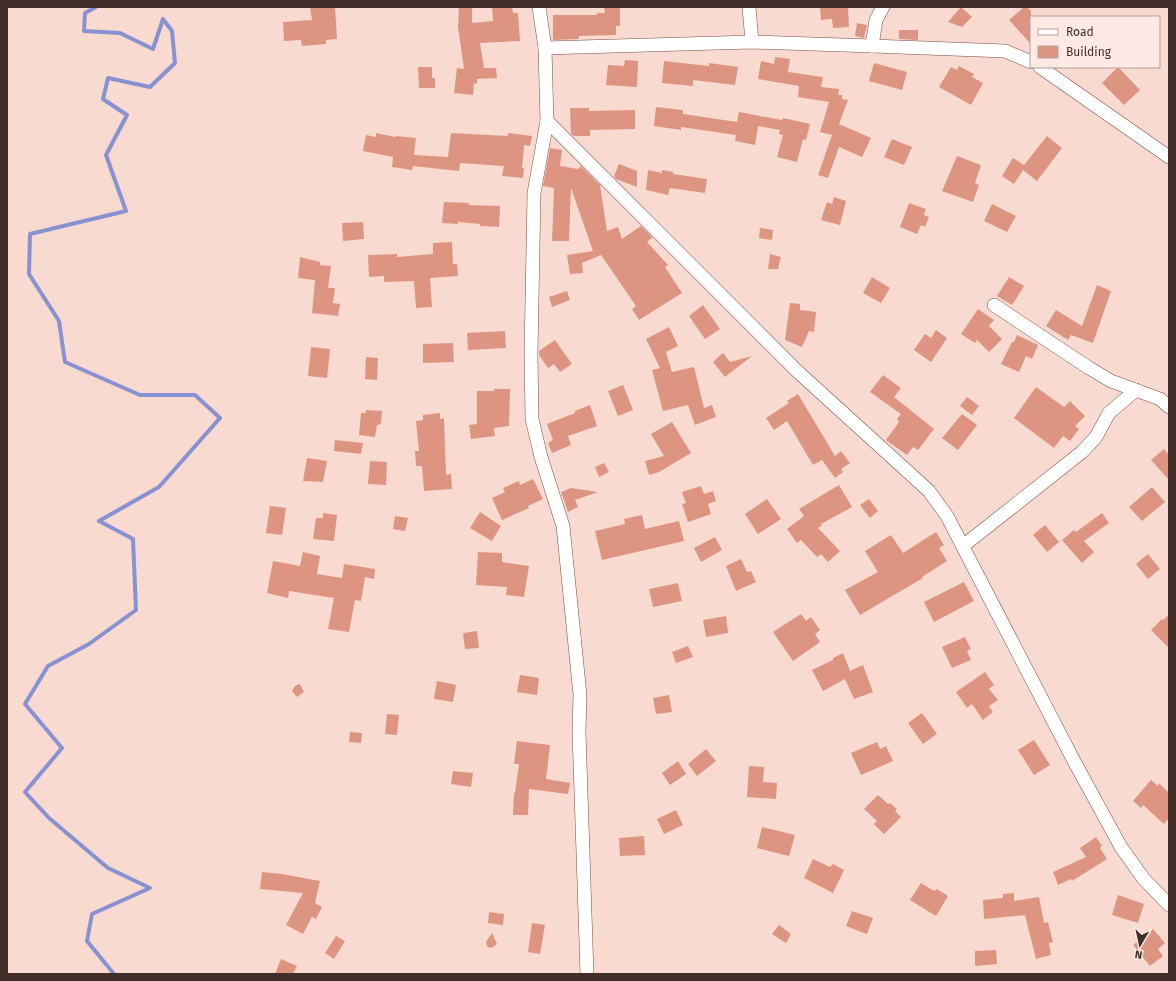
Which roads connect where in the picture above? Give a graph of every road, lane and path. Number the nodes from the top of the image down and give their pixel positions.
1 (539, 7) edge
2 (749, 7) edge
3 (883, 7) edge
4 (752, 42) junction
5 (872, 46) junction
6 (545, 48) junction
7 (1030, 62) edge
8 (1041, 68) edge
9 (547, 121) junction
10 (1169, 157) edge
11 (994, 305) dead end
12 (1136, 390) junction
13 (1169, 407) edge
14 (963, 546) junction
15 (1169, 905) edge
16 (587, 974) edge

1 - 6 street
2 - 4 street
3 - 5 street
4 - 5 street
4 - 6 street
5 - 7 street
6 - 9 street
8 - 10 street
9 - 14 street
9 - 16 street
11 - 12 street
12 - 13 street
12 - 14 street
14 - 15 street

